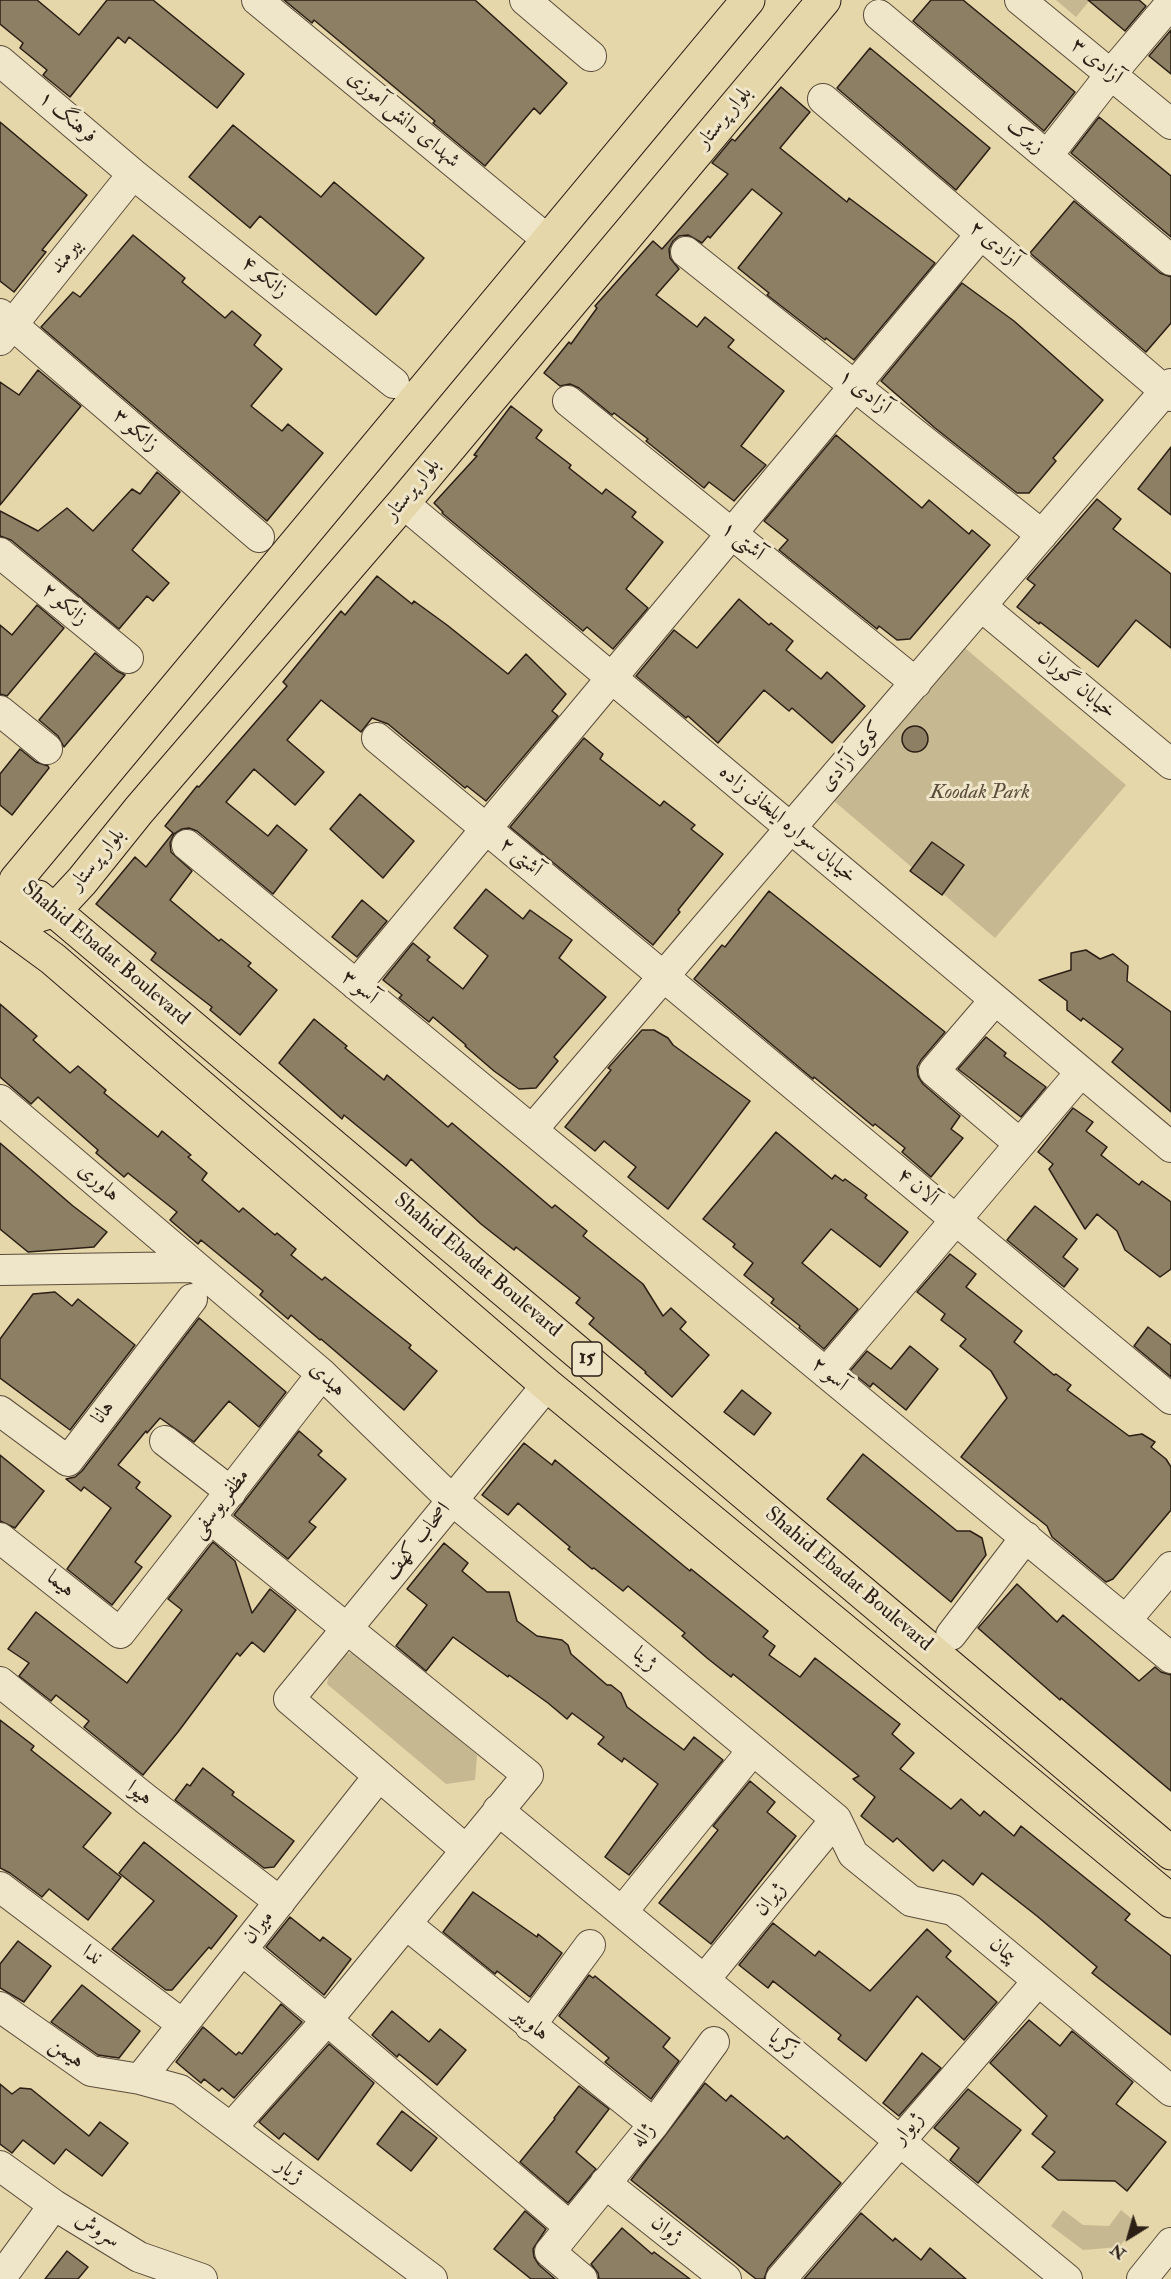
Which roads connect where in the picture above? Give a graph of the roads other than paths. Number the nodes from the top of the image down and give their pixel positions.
1 (257, 0) edge
2 (525, 0) edge
3 (748, 0) edge
4 (824, 0) edge
5 (1020, 0) edge
6 (1171, 3) edge
7 (879, 15) dead end
8 (591, 56) dead end
9 (0, 61) edge
10 (1111, 74) junction
11 (823, 99) dead end
12 (1171, 124) edge
13 (1047, 156) junction
14 (133, 174) junction
15 (981, 234) junction
16 (549, 241) junction
17 (686, 252) dead end
18 (1171, 260) edge
19 (4, 326) edge
20 (394, 383) dead end
21 (855, 386) junction
22 (1169, 390) edge
23 (568, 401) dead end
24 (403, 503) junction
25 (732, 534) junction
26 (1042, 535) junction
27 (259, 537) dead end
28 (0, 553) edge
29 (981, 606) junction
30 (128, 658) dead end
31 (612, 678) junction
32 (916, 683) junction
33 (0, 711) edge
34 (377, 738) dead end
35 (47, 749) dead end
36 (1167, 752) edge
37 (791, 828) junction
38 (486, 829) junction
39 (187, 845) dead end
40 (8, 875) edge
41 (55, 910) junction
42 (3, 927) edge
43 (663, 977) junction
44 (356, 985) junction
45 (995, 1000) junction
46 (1081, 1072) junction
47 (0, 1100) edge
48 (532, 1130) junction
49 (1020, 1144) junction
50 (1171, 1147) edge
51 (955, 1220) junction
52 (195, 1267) junction
53 (0, 1270) edge
54 (192, 1299) dead end
55 (826, 1373) junction
56 (322, 1374) junction
57 (547, 1385) junction
58 (1171, 1399) edge
59 (0, 1411) edge
60 (165, 1441) dead end
61 (231, 1492) junction
62 (452, 1500) junction
63 (210, 1518) junction
64 (1026, 1537) junction
65 (0, 1538) edge
66 (1171, 1567) edge
67 (1126, 1620) junction
68 (347, 1628) junction
69 (120, 1633) joint
70 (951, 1635) dead end
71 (1171, 1658) edge
72 (0, 1682) edge
73 (752, 1751) junction
74 (378, 1777) junction
75 (498, 1810) junction
76 (836, 1819) junction
77 (466, 1850) junction
78 (1171, 1853) edge
79 (0, 1887) edge
80 (1171, 1901) edge
81 (280, 1902) junction
82 (622, 1912) junction
83 (406, 1924) junction
84 (590, 1945) dead end
85 (242, 1950) junction
86 (704, 1980) junction
87 (1038, 1981) junction
88 (0, 2007) edge
89 (327, 2020) junction
90 (182, 2025) junction
91 (530, 2026) junction
92 (714, 2042) dead end
93 (140, 2079) junction
94 (1171, 2091) edge
95 (654, 2124) junction
96 (231, 2128) junction
97 (899, 2140) junction
98 (0, 2166) edge
99 (605, 2183) junction
100 (54, 2205) junction
101 (570, 2227) junction
102 (1171, 2243) edge
103 (132, 2268) edge
104 (0, 2279) edge
105 (202, 2279) edge
106 (432, 2279) edge
107 (582, 2279) edge
108 (726, 2279) edge
109 (782, 2279) edge
110 (1067, 2279) edge
111 (1142, 2279) edge

1 - 16 street, شهدای دانش آموزی
2 - 8 street
3 - 16 main road
4 - 24 main road, بلوار پرستار
5 - 10 street, آزادی ۳
6 - 10 street
7 - 13 street, زیرک
9 - 14 street, فرهنگ ۱
10 - 12 street, آزادی ۳
10 - 13 street
11 - 15 street, آزادی ۲
13 - 18 street, زیرک
14 - 19 street, بیرمند
14 - 20 street, زانکو ۴
15 - 21 street
15 - 22 street, آزادی ۲
16 - 40 main road
17 - 21 street, آزادی ۱
19 - 27 street, زانکو ۳
21 - 25 street
21 - 26 street, آزادی ۱
22 - 26 street, کوی آزادی
23 - 25 street, آشتی ۱
24 - 31 street, خیابان سواره ایلخانی زاده
24 - 41 main road, بلوار پرستار
25 - 31 street
25 - 32 street, آشتی ۱
26 - 29 street, کوی آزادی
28 - 30 street, زانکو ۲
29 - 32 street, کوی آزادی
29 - 36 street, خیابان گوران
31 - 37 street, خیابان سواره ایلخانی زاده
31 - 38 street
32 - 37 street, کوی آزادی
33 - 35 street
34 - 38 street, آشتی ۲
37 - 43 street, کوی آزادی
37 - 45 street, خیابان سواره ایلخانی زاده
38 - 43 street, آشتی ۲
38 - 44 street
39 - 44 street, آسو ۳
40 - 41 main road, Shahid Ebadat Boulevard / 15
40 - 42 main road
41 - 42 main road, بلوار پرستار
41 - 78 main road, Shahid Ebadat Boulevard / 15
42 - 57 main road, Shahid Ebadat Boulevard / 15
43 - 48 street, کوی آزادی
43 - 51 street, آلان ۴
44 - 48 street, آسو ۳
45 - 46 street, خیابان سواره ایلخانی زاده
45 - 49 street
46 - 49 street
46 - 50 street, خیابان سواره ایلخانی زاده
47 - 52 street, هاوری
48 - 55 street, آسو ۲
49 - 51 street
51 - 55 street
51 - 58 street, آلان ۴
52 - 53 street
52 - 56 street, هیدی
54 - 59 street, هانا
55 - 64 street, آسو ۲
56 - 61 street, مظفر یوسفی
56 - 62 street, هیدی
57 - 62 street, اصحاب کهف
57 - 80 main road, Shahid Ebadat Boulevard / 15
60 - 61 street
61 - 63 street, مظفر یوسفی
62 - 68 street, اصحاب کهف
62 - 73 street, ژینا
63 - 68 street
63 - 69 street, مظفر یوسفی
64 - 67 street, آسو ۲
64 - 70 street
65 - 69 street, هیما
66 - 67 street
67 - 71 street, آسو ۲
68 - 74 street, اصحاب کهف
68 - 75 street
72 - 81 street, هیوا
73 - 76 street, ژینا
73 - 82 street
74 - 77 street
74 - 81 street, میران
75 - 77 street
75 - 82 street, زکریا
76 - 86 street, ژیران
76 - 87 street, پیمان
77 - 83 street
79 - 90 street, ندا
81 - 85 street, میران
82 - 86 street, زکریا
83 - 89 street
83 - 91 street, هاوبیر
84 - 91 street
85 - 89 street
85 - 90 street, میران
86 - 97 street, زکریا
87 - 94 street, پیمان
87 - 97 street, ژیوار
88 - 93 street, هیمن
89 - 96 street
89 - 101 street
90 - 93 street, میران
91 - 95 street, هاوبیر
92 - 95 street, ژاله
93 - 96 street, ژیار
95 - 99 street, ژاله
96 - 106 street, ژیار
97 - 109 street, ژیوار
97 - 110 street, زکریا
98 - 100 street, سروش
99 - 101 street, ژاله
99 - 108 street, ژوان
100 - 103 street, سروش
100 - 104 street
101 - 107 street, ژاله
102 - 111 street
103 - 105 street, سروش

